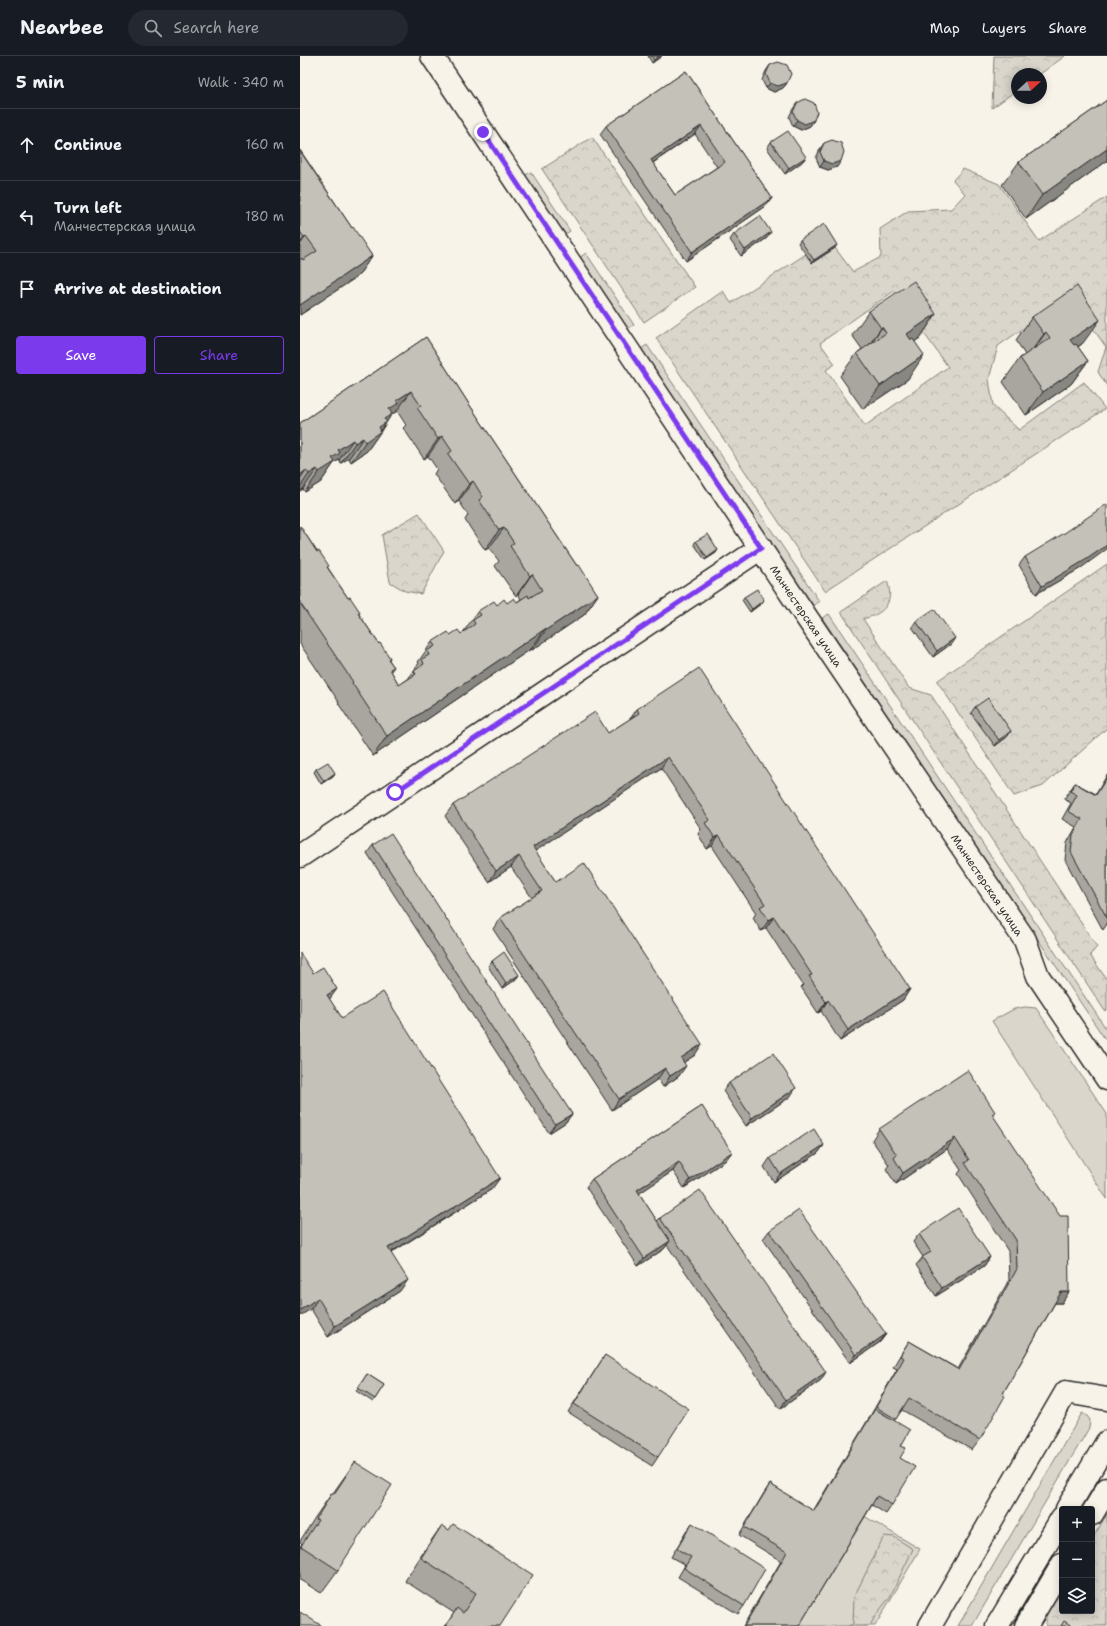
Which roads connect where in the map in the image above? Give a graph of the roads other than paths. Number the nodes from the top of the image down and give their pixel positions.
1 (432, 56) edge
2 (761, 548) junction
3 (300, 856) edge
4 (1107, 1079) edge
5 (1107, 1399) edge
6 (1107, 1442) edge
7 (1107, 1489) edge
8 (1069, 1506) edge
9 (1095, 1509) edge
10 (1059, 1523) edge
11 (1059, 1570) edge
12 (930, 1626) edge
13 (997, 1626) edge
14 (1026, 1626) edge

1 - 2 street, Манчестерская улица
2 - 3 street
2 - 4 street, Манчестерская улица
5 - 12 street
6 - 8 street
7 - 9 street
10 - 13 street
11 - 14 street

